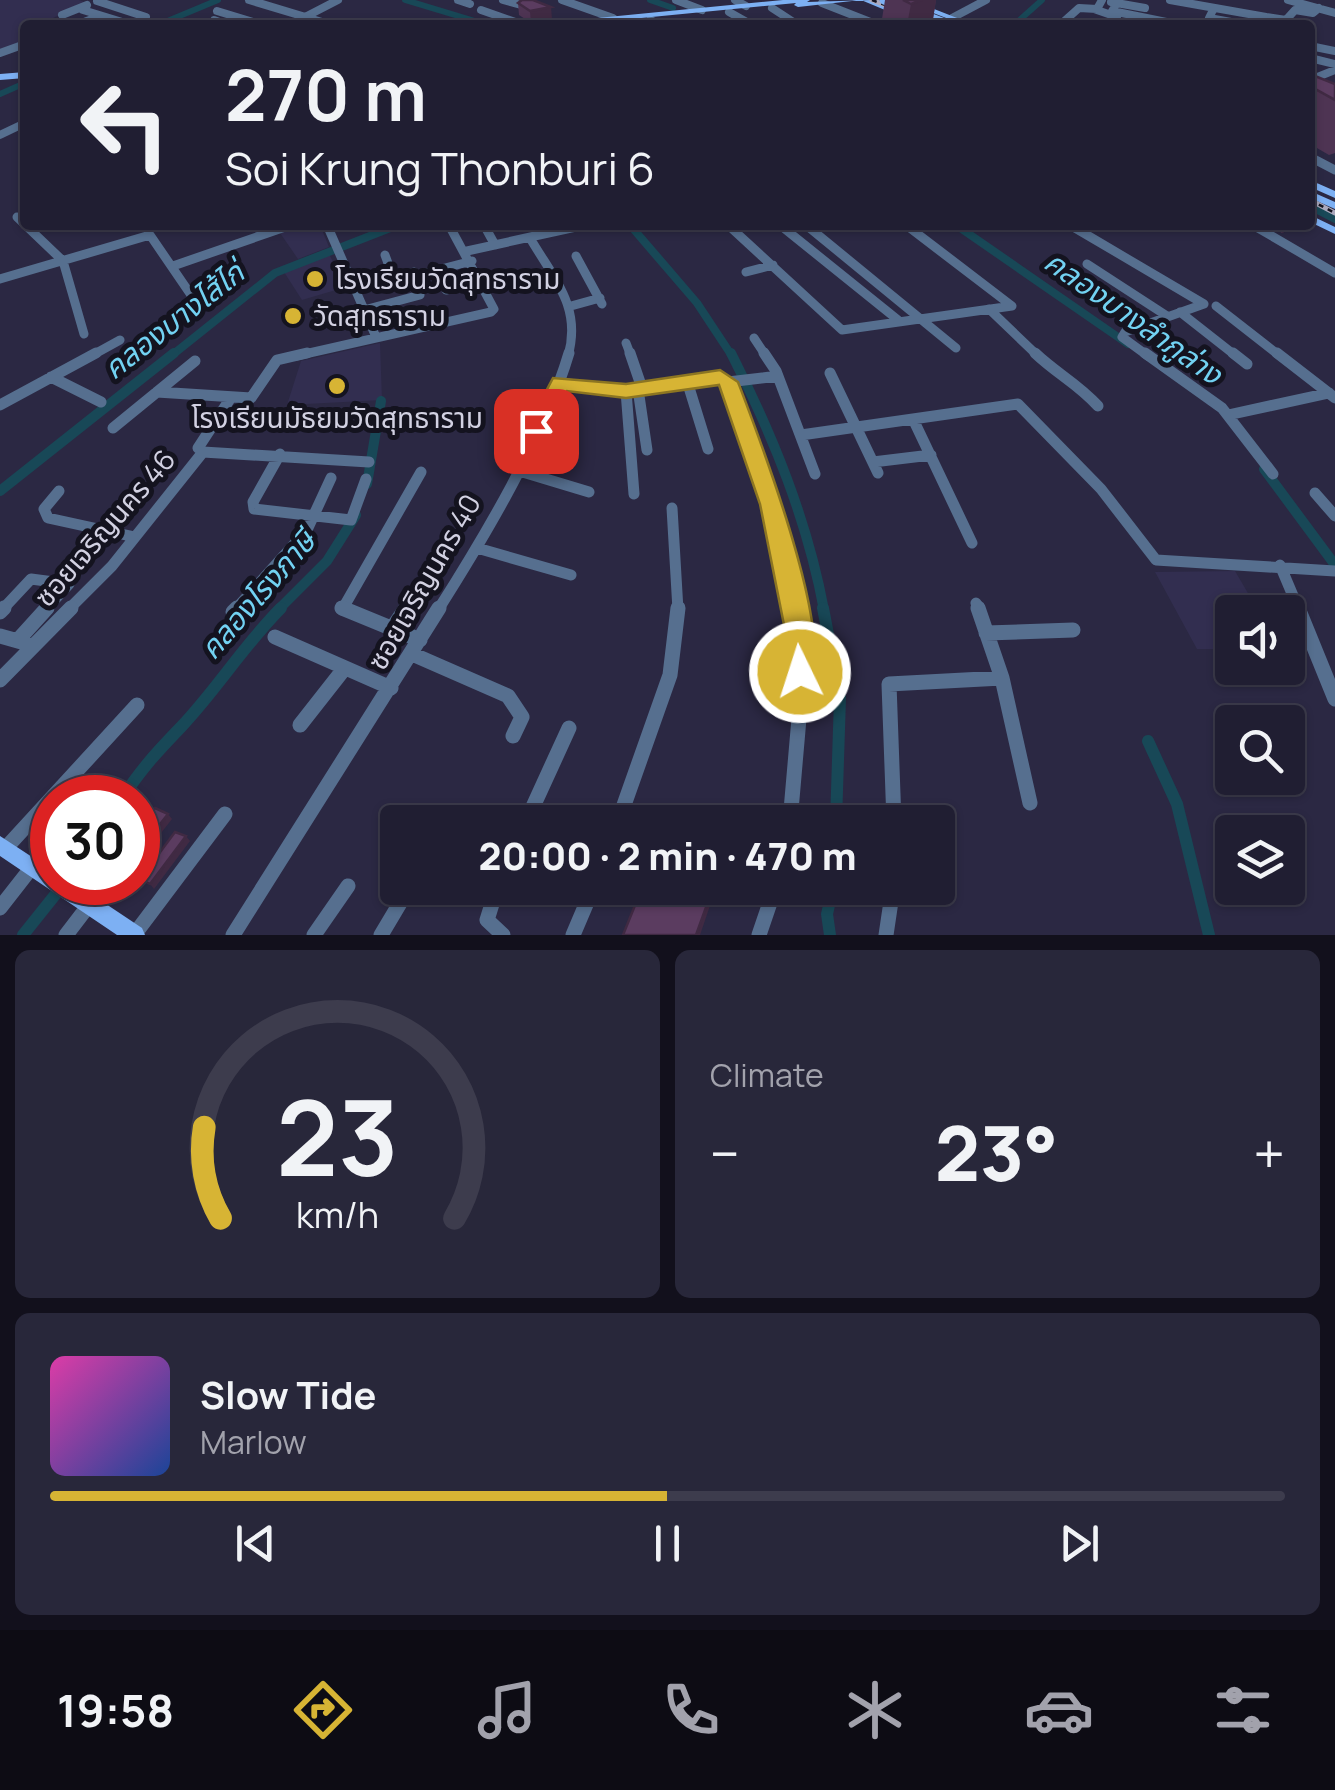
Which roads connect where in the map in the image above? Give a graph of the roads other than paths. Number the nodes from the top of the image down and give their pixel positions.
1 (249, 0) edge
2 (310, 0) edge
3 (458, 0) edge
4 (503, 0) edge
5 (562, 0) edge
6 (676, 0) edge
7 (734, 0) edge
8 (806, 0) edge
9 (853, 0) edge
10 (864, 0) edge
11 (887, 0) edge
12 (904, 0) edge
13 (986, 0) edge
14 (1102, 0) edge
15 (1172, 0) edge
16 (1288, 0) edge
17 (1306, 0) edge
18 (98, 1) edge
19 (332, 2) edge
20 (259, 3) junction
21 (775, 3) edge
22 (822, 3) junction
23 (1117, 3) junction
24 (470, 4) dead end
25 (921, 4) edge
26 (1195, 4) edge
27 (1262, 4) dead end
28 (1217, 5) edge
29 (746, 6) junction
30 (273, 7) junction
31 (1145, 8) dead end
32 (1318, 8) junction
33 (83, 10) dead end
34 (481, 10) dead end
35 (702, 10) junction
36 (1094, 10) junction
37 (218, 11) dead end
38 (1335, 11) edge
39 (729, 12) junction
40 (1074, 12) junction
41 (1170, 12) dead end
42 (145, 13) dead end
43 (229, 14) junction
44 (1256, 15) junction
45 (102, 16) junction
46 (306, 17) junction
47 (502, 17) junction
48 (1191, 17) dead end
49 (613, 18) junction
50 (243, 19) junction
51 (73, 20) edge
52 (89, 20) edge
53 (115, 20) edge
54 (246, 20) edge
55 (302, 20) edge
56 (316, 20) edge
57 (510, 20) edge
58 (594, 20) edge
59 (650, 20) edge
60 (743, 20) edge
61 (865, 20) edge
62 (902, 20) edge
63 (915, 20) edge
64 (931, 20) edge
65 (945, 20) edge
66 (948, 20) edge
67 (954, 20) edge
68 (1067, 20) edge
69 (1097, 20) edge
70 (1133, 20) edge
71 (1157, 20) edge
72 (1188, 20) edge
73 (1264, 20) edge
74 (1286, 20) edge
75 (1315, 82) edge
76 (1322, 88) edge
77 (17, 217) dead end
78 (20, 220) edge
79 (31, 230) edge
80 (277, 230) edge
81 (329, 230) edge
82 (452, 230) edge
83 (487, 230) edge
84 (564, 230) edge
85 (735, 230) edge
86 (786, 230) edge
87 (812, 230) edge
88 (913, 230) edge
89 (1078, 230) edge
90 (1261, 230) edge
91 (530, 238) junction
92 (495, 245) junction
93 (385, 255) dead end
94 (469, 256) junction
95 (576, 256) dead end
96 (63, 261) junction
97 (1088, 264) dead end
98 (773, 265) junction
99 (173, 266) junction
100 (746, 272) dead end
101 (1335, 272) edge
102 (394, 277) junction
103 (1062, 277) dead end
104 (0, 280) edge
105 (482, 282) junction
106 (352, 286) junction
107 (446, 290) dead end
108 (420, 294) dead end
109 (192, 295) dead end
110 (570, 306) junction
111 (1216, 306) dead end
112 (989, 309) junction
113 (364, 310) junction
114 (1180, 312) junction
115 (1167, 316) junction
116 (922, 317) junction
117 (898, 320) junction
118 (1142, 326) junction
119 (84, 334) dead end
120 (376, 338) junction
121 (754, 338) dead end
122 (120, 340) dead end
123 (626, 343) dead end
124 (956, 348) dead end
125 (195, 361) dead end
126 (1247, 364) dead end
127 (830, 372) dead end
128 (778, 376) junction
129 (51, 377) junction
130 (741, 381) junction
131 (687, 382) junction
132 (560, 383) junction
133 (635, 389) junction
134 (157, 392) junction
135 (1332, 396) edge
136 (230, 398) junction
137 (101, 402) dead end
138 (0, 405) edge
139 (1098, 406) dead end
140 (1228, 415) junction
141 (913, 419) junction
142 (113, 428) dead end
143 (856, 428) junction
144 (801, 435) junction
145 (708, 449) dead end
146 (647, 450) dead end
147 (203, 452) junction
148 (280, 454) junction
149 (931, 455) junction
150 (369, 462) dead end
151 (875, 468) joint
152 (516, 470) junction
153 (421, 472) dead end
154 (815, 474) dead end
155 (1274, 474) dead end
156 (331, 478) dead end
157 (366, 479) dead end
158 (59, 491) dead end
159 (589, 492) dead end
160 (634, 494) dead end
161 (1315, 494) dead end
162 (672, 508) dead end
163 (1335, 516) edge
164 (315, 518) junction
165 (136, 537) junction
166 (972, 543) dead end
167 (477, 548) junction
168 (1280, 565) junction
169 (432, 569) dead end
170 (1335, 570) edge
171 (572, 575) dead end
172 (976, 603) dead end
173 (0, 612) edge
174 (233, 612) dead end
175 (391, 630) junction
176 (1073, 630) dead end
177 (986, 633) junction
178 (0, 636) edge
179 (275, 636) dead end
180 (18, 640) junction
181 (34, 646) junction
182 (416, 647) junction
183 (344, 669) junction
184 (1002, 678) junction
185 (0, 680) edge
186 (391, 688) junction
187 (1335, 699) edge
188 (137, 705) dead end
189 (300, 726) dead end
190 (569, 728) dead end
191 (513, 736) dead end
192 (1030, 803) dead end
193 (534, 805) edge
194 (624, 805) edge
195 (792, 805) edge
196 (893, 805) edge
197 (225, 814) dead end
198 (2, 847) edge
199 (30, 866) edge
200 (30, 870) edge
201 (348, 886) dead end
202 (89, 905) joint
203 (399, 905) edge
204 (490, 905) edge
205 (586, 905) edge
206 (769, 905) edge
207 (890, 905) edge
208 (0, 908) edge
209 (500, 934) edge
210 (66, 935) edge
211 (135, 935) edge
212 (233, 935) edge
213 (314, 935) edge
214 (381, 935) edge
215 (573, 935) edge
216 (759, 935) edge
217 (886, 935) edge

1 - 20 street
2 - 19 street
3 - 24 street
4 - 47 street
5 - 49 street
6 - 35 street
7 - 29 street
8 - 21 main road
9 - 22 main road
9 - 62 main road
10 - 63 main road
11 - 64 main road
11 - 65 main road, bridge
12 - 25 main road
13 - 67 street
14 - 23 street
14 - 36 street
15 - 26 street
15 - 41 street
16 - 32 street
17 - 38 street
18 - 42 street
18 - 51 street
19 - 46 street
20 - 30 street
20 - 43 street
21 - 22 main road
21 - 29 main road
21 - 39 main road
22 - 61 street
23 - 31 street
23 - 71 street
25 - 66 main road
26 - 28 street
27 - 44 street
28 - 44 street
29 - 35 main road
30 - 46 street
30 - 50 street
32 - 38 street
32 - 74 street
33 - 45 street
34 - 47 street
35 - 49 main road
36 - 40 street
36 - 70 street
37 - 43 street
39 - 59 main road
39 - 60 street
40 - 68 street
40 - 69 street
43 - 50 street
44 - 73 street
45 - 52 street
45 - 53 street
46 - 55 street
46 - 56 street
47 - 57 street
48 - 72 street
49 - 58 main road
50 - 54 street
75 - 76 street
77 - 78 street
79 - 96 street
80 - 99 street
81 - 106 street
82 - 94 street
83 - 92 street
84 - 91 street
85 - 98 street
86 - 117 street
87 - 116 street
88 - 112 street
89 - 114 street
90 - 101 street
91 - 92 street
91 - 110 street
92 - 94 street
93 - 102 street
94 - 102 street
94 - 105 street
95 - 110 street
96 - 99 street
96 - 104 street
96 - 119 street
97 - 115 street
98 - 100 street
98 - 117 street
99 - 109 street
102 - 106 street
103 - 118 street
105 - 107 street
105 - 120 street, ซอยเจริญนคร 46
106 - 113 street
108 - 113 street
110 - 132 street, ซอยเจริญนคร 40
111 - 135 street
112 - 116 street
112 - 139 street
113 - 120 street
114 - 115 street
114 - 126 street
115 - 118 street
116 - 117 street
116 - 124 street
118 - 140 street
120 - 136 street, ซอยเจริญนคร 46
121 - 128 street
122 - 129 street
123 - 133 street
125 - 134 street
127 - 143 street
128 - 130 street
128 - 144 street
129 - 137 street
129 - 138 street
130 - 131 street
130 - 195 street
131 - 133 street
131 - 145 street
132 - 133 street
132 - 152 street, ซอยเจริญนคร 40
133 - 146 street
133 - 160 street
134 - 136 street
134 - 142 street
135 - 140 street
136 - 147 street, ซอยเจริญนคร 46
140 - 155 street
141 - 143 street
141 - 149 street
141 - 168 street
143 - 144 street
143 - 151 street
144 - 154 street
147 - 148 street
147 - 165 street, ซอยเจริญนคร 46
148 - 150 street
148 - 164 street
149 - 151 street
149 - 166 street
152 - 159 street
152 - 167 street, ซอยเจริญนคร 40
153 - 175 street
156 - 164 street
157 - 164 street
158 - 165 street
161 - 163 street
162 - 194 street
164 - 174 street
165 - 181 street, ซอยเจริญนคร 46
167 - 171 street
167 - 182 street, ซอยเจริญนคร 40
168 - 170 street
168 - 187 street
169 - 175 street
172 - 177 street
173 - 180 street
175 - 182 street
176 - 177 street
177 - 184 street
178 - 180 street
179 - 183 street
180 - 181 street
181 - 185 street, ซอยเจริญนคร 46
182 - 186 street, ซอยเจริญนคร 40
182 - 191 street
183 - 186 street
183 - 189 street
184 - 192 street
184 - 196 street
186 - 212 street, ซอยเจริญนคร 40
188 - 198 street
190 - 193 street
197 - 211 street
198 - 199 main road
200 - 208 street
201 - 213 street
202 - 210 street
202 - 211 main road
203 - 214 street
204 - 209 street
205 - 215 street
206 - 216 street
207 - 217 street

